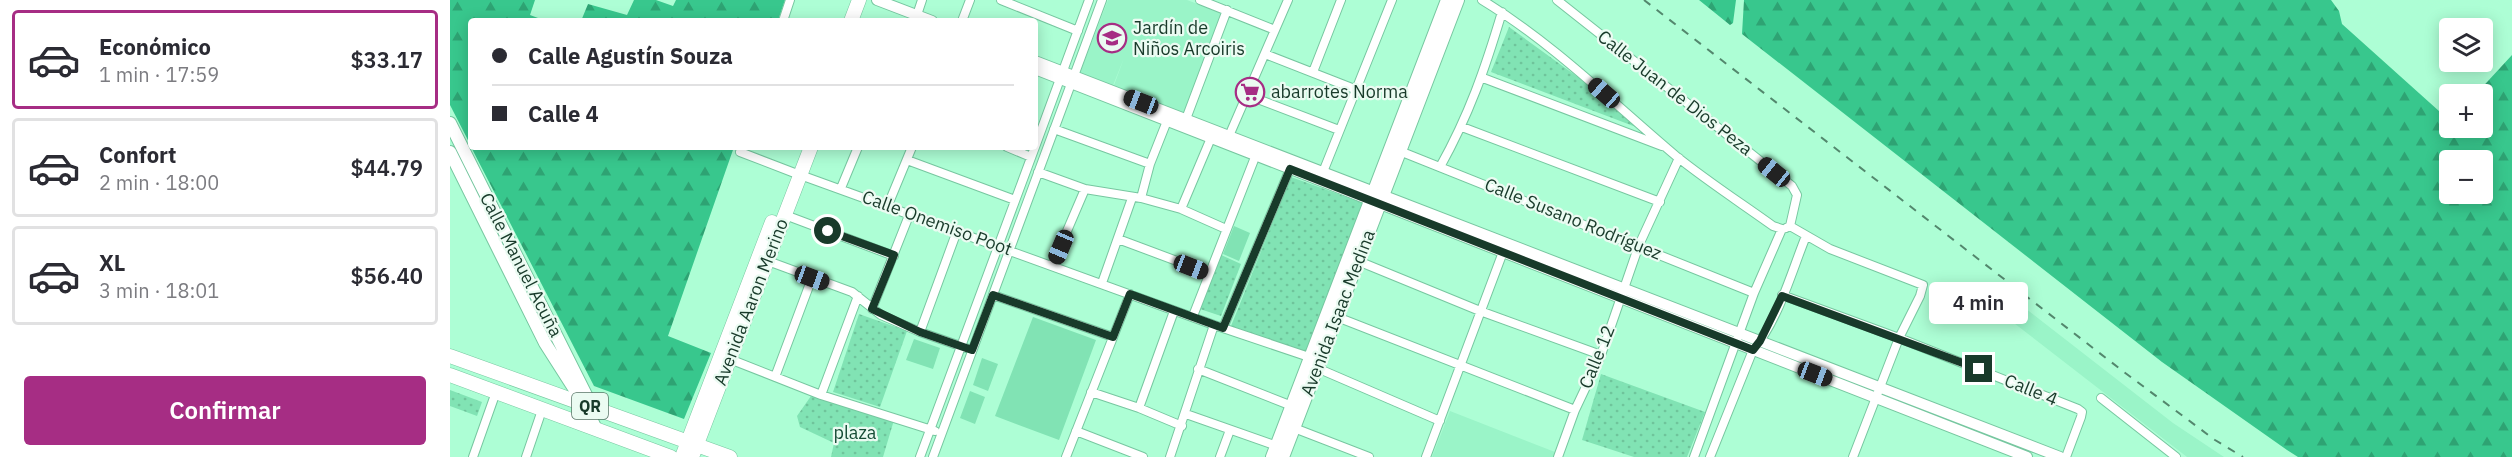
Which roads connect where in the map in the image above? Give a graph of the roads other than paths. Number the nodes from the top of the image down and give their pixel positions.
1 (789, 0) edge
2 (922, 0) edge
3 (970, 0) edge
4 (1001, 0) edge
5 (1089, 0) edge
6 (1102, 0) edge
7 (1200, 0) edge
8 (1288, 0) edge
9 (1341, 0) edge
10 (1392, 0) edge
11 (1447, 0) edge
12 (1458, 0) edge
13 (1482, 0) edge
14 (1557, 0) edge
15 (865, 1) edge
16 (1227, 10) junction
17 (1502, 12) junction
18 (784, 18) edge
19 (852, 18) edge
20 (861, 18) edge
21 (914, 18) edge
22 (963, 18) edge
23 (1275, 30) junction
24 (1078, 31) junction
25 (1265, 54) junction
26 (1038, 62) edge
27 (1038, 70) edge
28 (1313, 72) junction
29 (1067, 77) junction
30 (1483, 78) junction
31 (1357, 90) junction
32 (1247, 95) junction
33 (1415, 98) junction
34 (1185, 119) junction
35 (1167, 121) junction
36 (450, 123) edge
37 (1462, 127) junction
38 (1054, 129) junction
39 (1339, 130) junction
40 (1229, 136) junction
41 (1210, 138) junction
42 (1038, 140) edge
43 (1667, 148) junction
44 (741, 150) edge
45 (800, 150) edge
46 (809, 150) edge
47 (857, 150) edge
48 (911, 150) edge
49 (1014, 150) edge
50 (1034, 150) edge
51 (1395, 150) junction
52 (450, 152) edge
53 (1257, 152) junction
54 (1031, 157) junction
55 (1679, 158) junction
56 (907, 160) junction
57 (1150, 164) junction
58 (1440, 167) junction
59 (1290, 169) junction
60 (1038, 172) junction
61 (1323, 172) junction
62 (796, 173) junction
63 (841, 188) junction
64 (1085, 189) junction
65 (1137, 198) junction
66 (1377, 198) junction
67 (1015, 200) junction
68 (1660, 202) junction
69 (888, 206) junction
70 (1181, 209) junction
71 (910, 213) junction
72 (784, 216) junction
73 (1226, 228) junction
74 (1786, 228) junction
75 (957, 231) junction
76 (1806, 236) junction
77 (1118, 239) junction
78 (1639, 245) junction
79 (998, 246) junction
80 (1009, 250) junction
81 (1503, 252) junction
82 (894, 255) junction
83 (763, 258) junction
84 (1358, 261) junction
85 (1052, 267) junction
86 (1209, 273) junction
87 (812, 278) junction
88 (1102, 283) junction
89 (1621, 293) junction
90 (1754, 293) junction
91 (1130, 294) junction
92 (993, 295) junction
93 (858, 296) junction
94 (1782, 296) junction
95 (872, 309) junction
96 (1174, 310) junction
97 (1480, 311) junction
98 (1193, 316) junction
99 (1337, 316) junction
100 (1214, 325) junction
101 (1223, 328) junction
102 (920, 332) junction
103 (1113, 337) junction
104 (1899, 338) junction
105 (1739, 339) junction
106 (1756, 345) junction
107 (961, 346) junction
108 (972, 350) junction
109 (1601, 355) junction
110 (450, 356) edge
111 (724, 357) junction
112 (1316, 362) junction
113 (1460, 366) junction
114 (1198, 369) junction
115 (450, 375) edge
116 (775, 377) junction
117 (496, 392) junction
118 (1091, 392) junction
119 (1879, 393) junction
120 (821, 395) junction
121 (2101, 398) dead end
122 (588, 406) junction
123 (1292, 406) junction
124 (1139, 408) junction
125 (542, 410) junction
126 (1575, 410) junction
127 (1186, 414) junction
128 (614, 415) junction
129 (1440, 421) junction
130 (633, 422) junction
131 (1182, 426) junction
132 (1294, 428) junction
133 (930, 430) junction
134 (1230, 430) junction
135 (601, 431) junction
136 (1076, 431) junction
137 (942, 432) junction
138 (627, 441) junction
139 (692, 447) edge
140 (1277, 453) edge
141 (473, 457) edge
142 (526, 457) edge
143 (671, 457) edge
144 (682, 457) edge
145 (730, 457) edge
146 (920, 457) edge
147 (933, 457) edge
148 (1066, 457) edge
149 (1143, 457) edge
150 (1170, 457) edge
151 (1220, 457) edge
152 (1369, 457) edge
153 (1426, 457) edge
154 (1558, 457) edge
155 (1694, 457) edge
156 (1710, 457) edge
157 (1854, 457) edge
158 (2026, 457) edge
159 (2060, 457) edge
160 (2066, 457) edge
161 (2176, 457) edge

1 - 18 street
2 - 21 street
3 - 22 street
4 - 24 street
5 - 24 street
6 - 29 street
7 - 16 street
8 - 23 street
9 - 28 street
10 - 31 street
11 - 33 main road, Avenida Isaac Medina
12 - 33 main road, Avenida Isaac Medina
13 - 17 street
14 - 74 street, Calle Juan de Dios Peza
15 - 19 main road
15 - 20 main road
15 - 21 street
16 - 23 street
16 - 34 street
17 - 30 street
17 - 43 street
23 - 25 street
24 - 29 street
25 - 28 street
25 - 32 street
26 - 29 street
27 - 29 street
28 - 31 street
29 - 34 street
29 - 35 street
29 - 38 street
29 - 42 street
30 - 37 street
30 - 43 street
31 - 39 street
32 - 39 street
32 - 40 street
33 - 51 main road, Avenida Isaac Medina
34 - 40 street
35 - 41 street
35 - 57 street
36 - 122 main road, Calle Manuel Acuña
37 - 58 street
37 - 68 street
38 - 57 street
38 - 60 street
39 - 61 street
40 - 53 street
41 - 53 street
41 - 70 street
43 - 55 street
44 - 62 street, Calle Onemiso Poot
45 - 62 main road, Avenida Aaron Merino
46 - 62 main road, Avenida Aaron Merino
47 - 63 street
48 - 56 street
49 - 54 street
50 - 54 street
51 - 58 street, Calle Susano Rodríguez
51 - 66 main road, Avenida Isaac Medina
52 - 122 main road, Calle Manuel Acuña
53 - 59 street
53 - 61 street
53 - 73 street
54 - 67 street
55 - 68 street, Calle 12
55 - 74 street
56 - 67 street
56 - 69 street
57 - 65 street
58 - 78 street, Calle Susano Rodríguez
59 - 66 street
59 - 101 street
60 - 64 street
60 - 80 street
61 - 66 street
62 - 63 street, Calle Onemiso Poot
62 - 72 main road, Avenida Aaron Merino
62 - 83 main road, Avenida Aaron Merino
63 - 69 street, Calle Onemiso Poot
64 - 65 street
64 - 85 street
65 - 70 street
65 - 77 street
66 - 81 street
66 - 84 main road, Avenida Isaac Medina
66 - 89 street
66 - 112 main road, Avenida Isaac Medina
67 - 79 street
68 - 78 street, Calle 12
69 - 71 street, Calle Onemiso Poot
70 - 73 street
71 - 75 street, Calle Onemiso Poot
71 - 82 street
72 - 82 street
72 - 83 main road, Avenida Aaron Merino
73 - 86 street
74 - 76 street
74 - 90 street
75 - 79 street, Calle Onemiso Poot
75 - 102 street
76 - 94 street
76 - 104 street
77 - 86 street
77 - 88 street
78 - 89 street, Calle 12
78 - 90 street, Calle Susano Rodríguez
79 - 80 street, Calle Onemiso Poot
79 - 107 street
80 - 85 street, Calle Onemiso Poot
80 - 92 street
81 - 89 street
81 - 97 street
82 - 95 street
83 - 87 street
83 - 111 main road, Avenida Aaron Merino
84 - 97 street
84 - 99 main road, Avenida Isaac Medina
85 - 88 street, Calle Onemiso Poot
86 - 98 street
87 - 93 street
87 - 116 street
88 - 91 street, Calle Onemiso Poot
89 - 105 street
89 - 109 street, Calle 12
90 - 105 street
91 - 96 street, Calle Onemiso Poot
91 - 103 street
92 - 103 street
92 - 108 street
93 - 95 street
93 - 120 street
94 - 104 street, Calle 4
94 - 106 street
95 - 102 street
96 - 98 street, Calle Onemiso Poot
96 - 124 street
97 - 109 street
97 - 113 street
98 - 100 street, Calle Onemiso Poot
99 - 112 main road, Avenida Isaac Medina
99 - 113 street
100 - 101 street, Calle Onemiso Poot
100 - 114 street
101 - 112 street, Calle Onemiso Poot
102 - 107 street
103 - 118 street
104 - 119 street
104 - 160 street, Calle 4
105 - 106 street
105 - 155 street
106 - 119 street
106 - 156 street
107 - 108 street
107 - 133 street
108 - 137 street
109 - 126 street, Calle 12
110 - 122 main road, QR
111 - 116 street
111 - 139 main road, Avenida Aaron Merino
112 - 123 main road, Avenida Isaac Medina
112 - 129 street, Calle Onemiso Poot
112 - 132 main road, Avenida Isaac Medina
113 - 126 street
113 - 129 street
114 - 123 street
114 - 127 street
115 - 117 main road, QR
116 - 120 street
117 - 125 main road, QR
117 - 141 street
118 - 124 street
118 - 136 street
119 - 157 street
119 - 158 street
119 - 159 street
120 - 133 street
121 - 161 street
122 - 128 main road, QR
122 - 135 main road, Calle Manuel Acuña
123 - 140 main road, Avenida Isaac Medina
124 - 131 street
125 - 135 main road, QR
125 - 142 street
126 - 154 street, Calle 12
127 - 131 street
127 - 134 street
128 - 130 main road, QR
128 - 135 main road
129 - 153 street
130 - 138 main road
130 - 139 main road, QR
131 - 150 street
132 - 140 main road, Avenida Isaac Medina
132 - 152 street
133 - 137 street
133 - 146 street
134 - 140 street
134 - 151 street
135 - 138 main road, QR
136 - 148 street
136 - 149 street
137 - 147 street
138 - 143 main road, QR
139 - 144 main road, Avenida Aaron Merino
139 - 145 main road, QR

